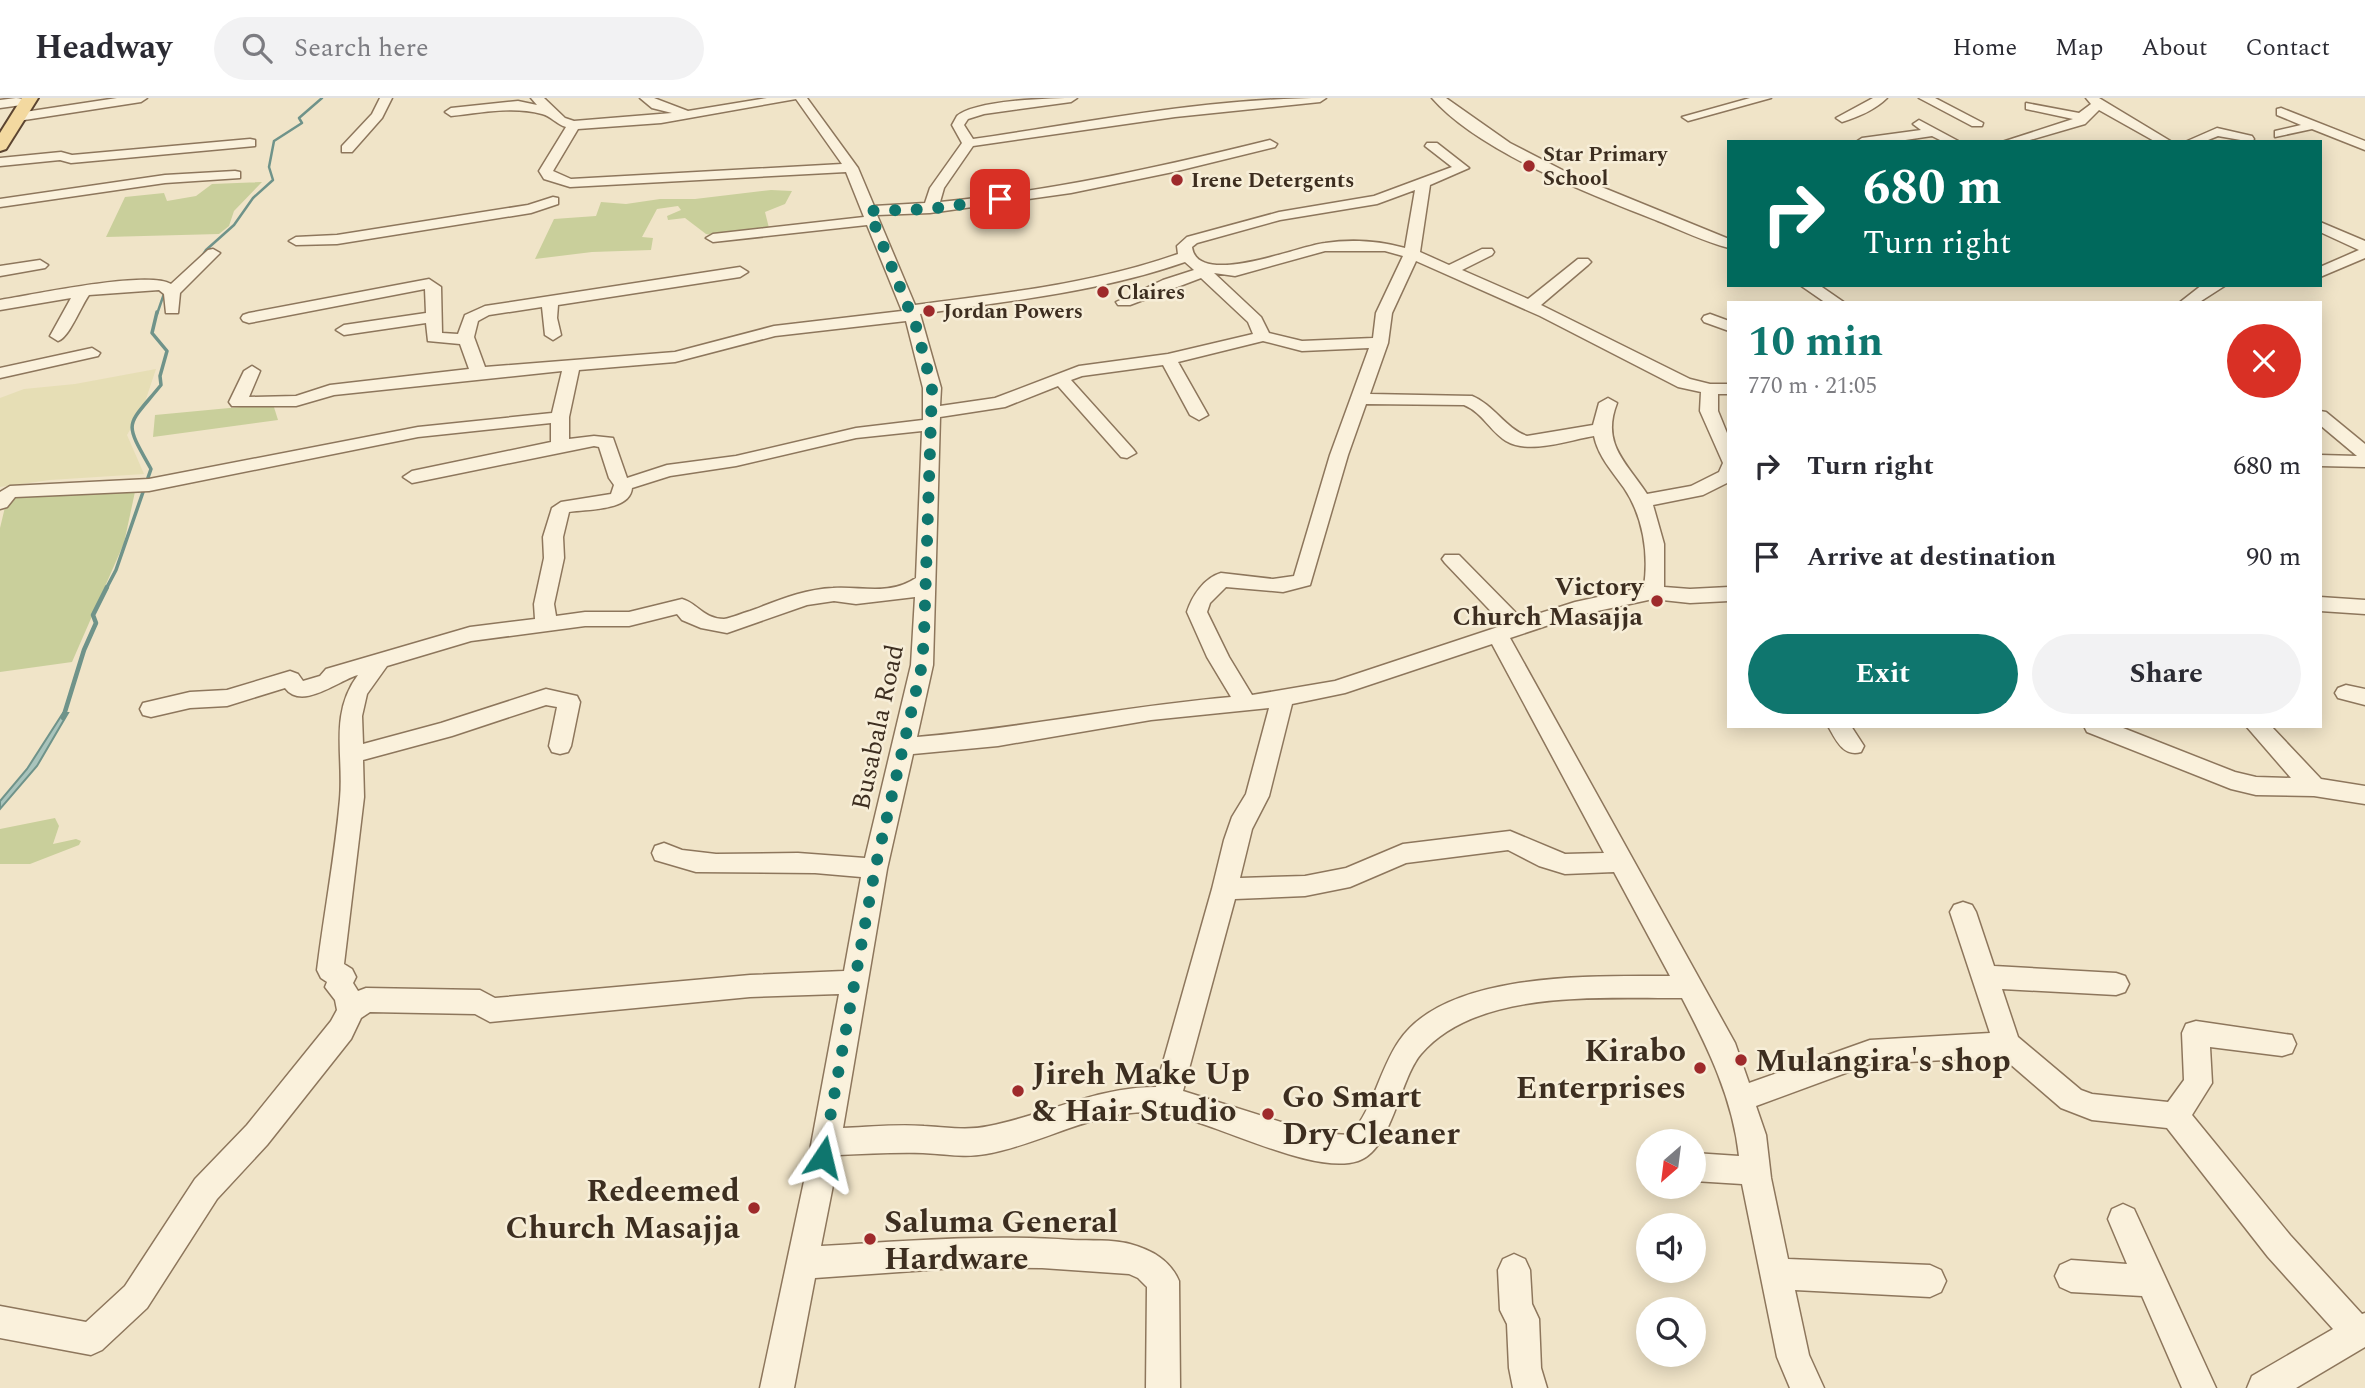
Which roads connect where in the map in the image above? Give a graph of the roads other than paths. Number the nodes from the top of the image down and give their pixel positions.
1 (141, 98) edge
2 (386, 98) edge
3 (646, 98) edge
4 (790, 98) edge
5 (802, 98) edge
6 (1071, 98) edge
7 (1221, 98) edge
8 (1320, 98) edge
9 (1437, 98) edge
10 (1765, 98) edge
11 (1881, 98) edge
12 (1925, 98) edge
13 (30, 99) edge
14 (539, 100) edge
15 (1010, 102) edge
16 (2095, 102) edge
17 (0, 104) edge
18 (524, 106) junction
19 (2030, 106) dead end
20 (1230, 109) junction
21 (451, 112) dead end
22 (551, 112) junction
23 (2281, 112) dead end
24 (688, 114) junction
25 (18, 117) junction
26 (1688, 117) dead end
27 (2081, 117) junction
28 (1842, 118) dead end
29 (1914, 121) dead end
30 (1977, 123) dead end
31 (574, 125) junction
32 (2310, 125) junction
33 (1933, 132) junction
34 (2280, 134) dead end
35 (2247, 139) dead end
36 (1876, 140) edge
37 (1950, 140) edge
38 (2015, 140) edge
39 (2162, 140) edge
40 (2196, 140) edge
41 (1, 143) edge
42 (250, 143) dead end
43 (969, 143) junction
44 (1270, 144) dead end
45 (1432, 146) dead end
46 (2365, 146) edge
47 (347, 149) dead end
48 (0, 162) edge
49 (851, 168) junction
50 (235, 175) dead end
51 (570, 183) junction
52 (1423, 184) junction
53 (553, 201) junction
54 (0, 203) edge
55 (929, 209) junction
56 (871, 216) junction
57 (550, 219) dead end
58 (2322, 227) edge
59 (364, 236) junction
60 (713, 238) dead end
61 (296, 241) dead end
62 (1727, 243) edge
63 (2365, 247) edge
64 (1487, 252) dead end
65 (212, 253) dead end
66 (2365, 253) edge
67 (359, 254) dead end
68 (1412, 254) junction
69 (1583, 262) dead end
70 (40, 265) dead end
71 (1196, 265) junction
72 (0, 271) edge
73 (1448, 271) junction
74 (740, 272) dead end
75 (2322, 272) edge
76 (1813, 287) edge
77 (2210, 287) edge
78 (168, 290) junction
79 (84, 291) junction
80 (1833, 296) edge
81 (2191, 301) edge
82 (550, 302) junction
83 (1124, 302) dead end
84 (0, 305) edge
85 (1530, 306) junction
86 (172, 310) dead end
87 (911, 313) junction
88 (432, 317) junction
89 (250, 318) dead end
90 (1710, 319) dead end
91 (1727, 325) edge
92 (344, 330) dead end
93 (553, 335) dead end
94 (58, 336) dead end
95 (1262, 336) junction
96 (465, 339) junction
97 (1380, 343) junction
98 (92, 353) dead end
99 (1168, 359) junction
100 (572, 365) junction
101 (252, 371) dead end
102 (0, 373) edge
103 (479, 373) junction
104 (1060, 378) junction
105 (406, 382) junction
106 (1710, 389) junction
107 (1727, 389) edge
108 (1361, 399) junction
109 (1608, 403) dead end
110 (395, 404) dead end
111 (1199, 415) dead end
112 (560, 417) junction
113 (2322, 418) edge
114 (931, 419) junction
115 (1602, 429) junction
116 (560, 446) junction
117 (1127, 453) dead end
118 (2365, 453) edge
119 (1727, 454) edge
120 (2365, 459) edge
121 (2322, 460) edge
122 (1727, 476) edge
123 (412, 477) dead end
124 (624, 485) junction
125 (1642, 501) junction
126 (0, 503) edge
127 (1452, 559) dead end
128 (926, 580) junction
129 (1653, 592) junction
130 (1727, 594) edge
131 (2322, 604) edge
132 (2365, 607) edge
133 (546, 624) junction
134 (1508, 631) junction
135 (379, 661) junction
136 (1283, 698) junction
137 (1245, 704) junction
138 (151, 709) dead end
139 (1840, 728) edge
140 (2100, 728) edge
141 (2258, 728) edge
142 (560, 746) dead end
143 (905, 746) junction
144 (1853, 746) dead end
145 (352, 755) junction
146 (2314, 786) junction
147 (2365, 795) edge
148 (664, 853) dead end
149 (1622, 862) junction
150 (875, 869) junction
151 (1225, 889) junction
152 (1963, 912) dead end
153 (1984, 977) junction
154 (855, 982) junction
155 (2116, 984) dead end
156 (1690, 986) junction
157 (351, 1010) junction
158 (2007, 1044) junction
159 (2282, 1044) dead end
160 (1741, 1099) junction
161 (1166, 1101) junction
162 (2175, 1116) junction
163 (826, 1142) junction
164 (1706, 1168) edge
165 (1755, 1171) junction
166 (2123, 1219) dead end
167 (802, 1263) junction
168 (1514, 1270) dead end
169 (1777, 1274) junction
170 (2071, 1276) dead end
171 (1930, 1281) dead end
172 (2150, 1281) junction
173 (0, 1322) edge
174 (2361, 1331) edge
175 (2276, 1385) edge
176 (777, 1388) edge
177 (1163, 1388) edge
178 (1530, 1388) edge
179 (1807, 1388) edge
180 (2199, 1388) edge

1 - 25 street
2 - 47 street
3 - 24 street
4 - 24 street
5 - 49 street, Busabala Road
6 - 15 street
7 - 20 street
8 - 20 street
9 - 62 street
10 - 26 street
11 - 28 street
12 - 30 street
13 - 17 street
13 - 25 main road
14 - 18 street
14 - 22 street
15 - 43 street
16 - 27 street
16 - 39 street
18 - 21 street
18 - 22 street
19 - 27 street
20 - 43 street
22 - 31 street
23 - 32 street
24 - 31 street
25 - 41 main road
27 - 38 street
29 - 33 street
31 - 51 street
32 - 34 street
32 - 46 street
33 - 36 street
33 - 37 street
35 - 40 street
42 - 48 street
43 - 55 street
44 - 55 street
45 - 52 street
49 - 51 street
49 - 56 street, Busabala Road
50 - 54 street
51 - 53 street
52 - 68 street
52 - 71 street
53 - 57 street
53 - 59 street
55 - 56 street
56 - 60 street
56 - 87 street, Busabala Road
58 - 63 street
59 - 61 street
59 - 67 street
64 - 73 street
65 - 78 street
66 - 75 street
68 - 71 street
68 - 73 street
68 - 97 street
69 - 85 street
70 - 72 street
71 - 83 street
71 - 87 street
71 - 95 street
73 - 85 street
74 - 82 street
76 - 80 street
77 - 81 street
78 - 79 street
78 - 86 street
79 - 84 street
79 - 94 street
82 - 93 street
82 - 96 street
85 - 106 street
87 - 100 street
87 - 114 street, Busabala Road
88 - 89 street
88 - 92 street
88 - 96 street
90 - 91 street
95 - 97 street
95 - 99 street
96 - 103 street
97 - 108 street
98 - 102 street
99 - 104 street
99 - 111 street
100 - 103 street
100 - 112 street
101 - 105 street
103 - 105 street
104 - 114 street
104 - 117 street
105 - 110 street
106 - 107 street
106 - 119 street
108 - 115 street
108 - 137 street
109 - 115 street
112 - 116 street
112 - 126 street
113 - 118 street
114 - 124 street
114 - 128 street, Busabala Road
115 - 125 street
116 - 123 street
116 - 124 street
120 - 121 street
122 - 125 street
124 - 133 street
125 - 129 street
127 - 134 street
128 - 133 street
128 - 143 street, Busabala Road
129 - 130 street
129 - 134 street
131 - 132 street
133 - 135 street
134 - 136 street
134 - 149 street
135 - 138 street
135 - 145 street
136 - 137 street
136 - 151 street
137 - 143 street
139 - 144 street
140 - 146 street
141 - 146 street
142 - 145 street
143 - 150 street, Busabala Road
145 - 157 street
146 - 147 street
148 - 150 street
149 - 151 street
149 - 156 street
150 - 154 street, Busabala Road
151 - 161 street
152 - 153 street
153 - 155 street
153 - 158 street
154 - 157 street
154 - 163 street, Busabala Road
156 - 160 street
156 - 161 street
157 - 173 street
158 - 160 street
158 - 162 street
159 - 162 street
160 - 165 street
161 - 163 street
162 - 174 street
163 - 167 street, Busabala Road
164 - 165 street
165 - 169 street
166 - 172 street
167 - 176 street, Busabala Road
167 - 177 street
168 - 178 street
169 - 171 street
169 - 179 street
170 - 172 street
172 - 180 street
174 - 175 street

